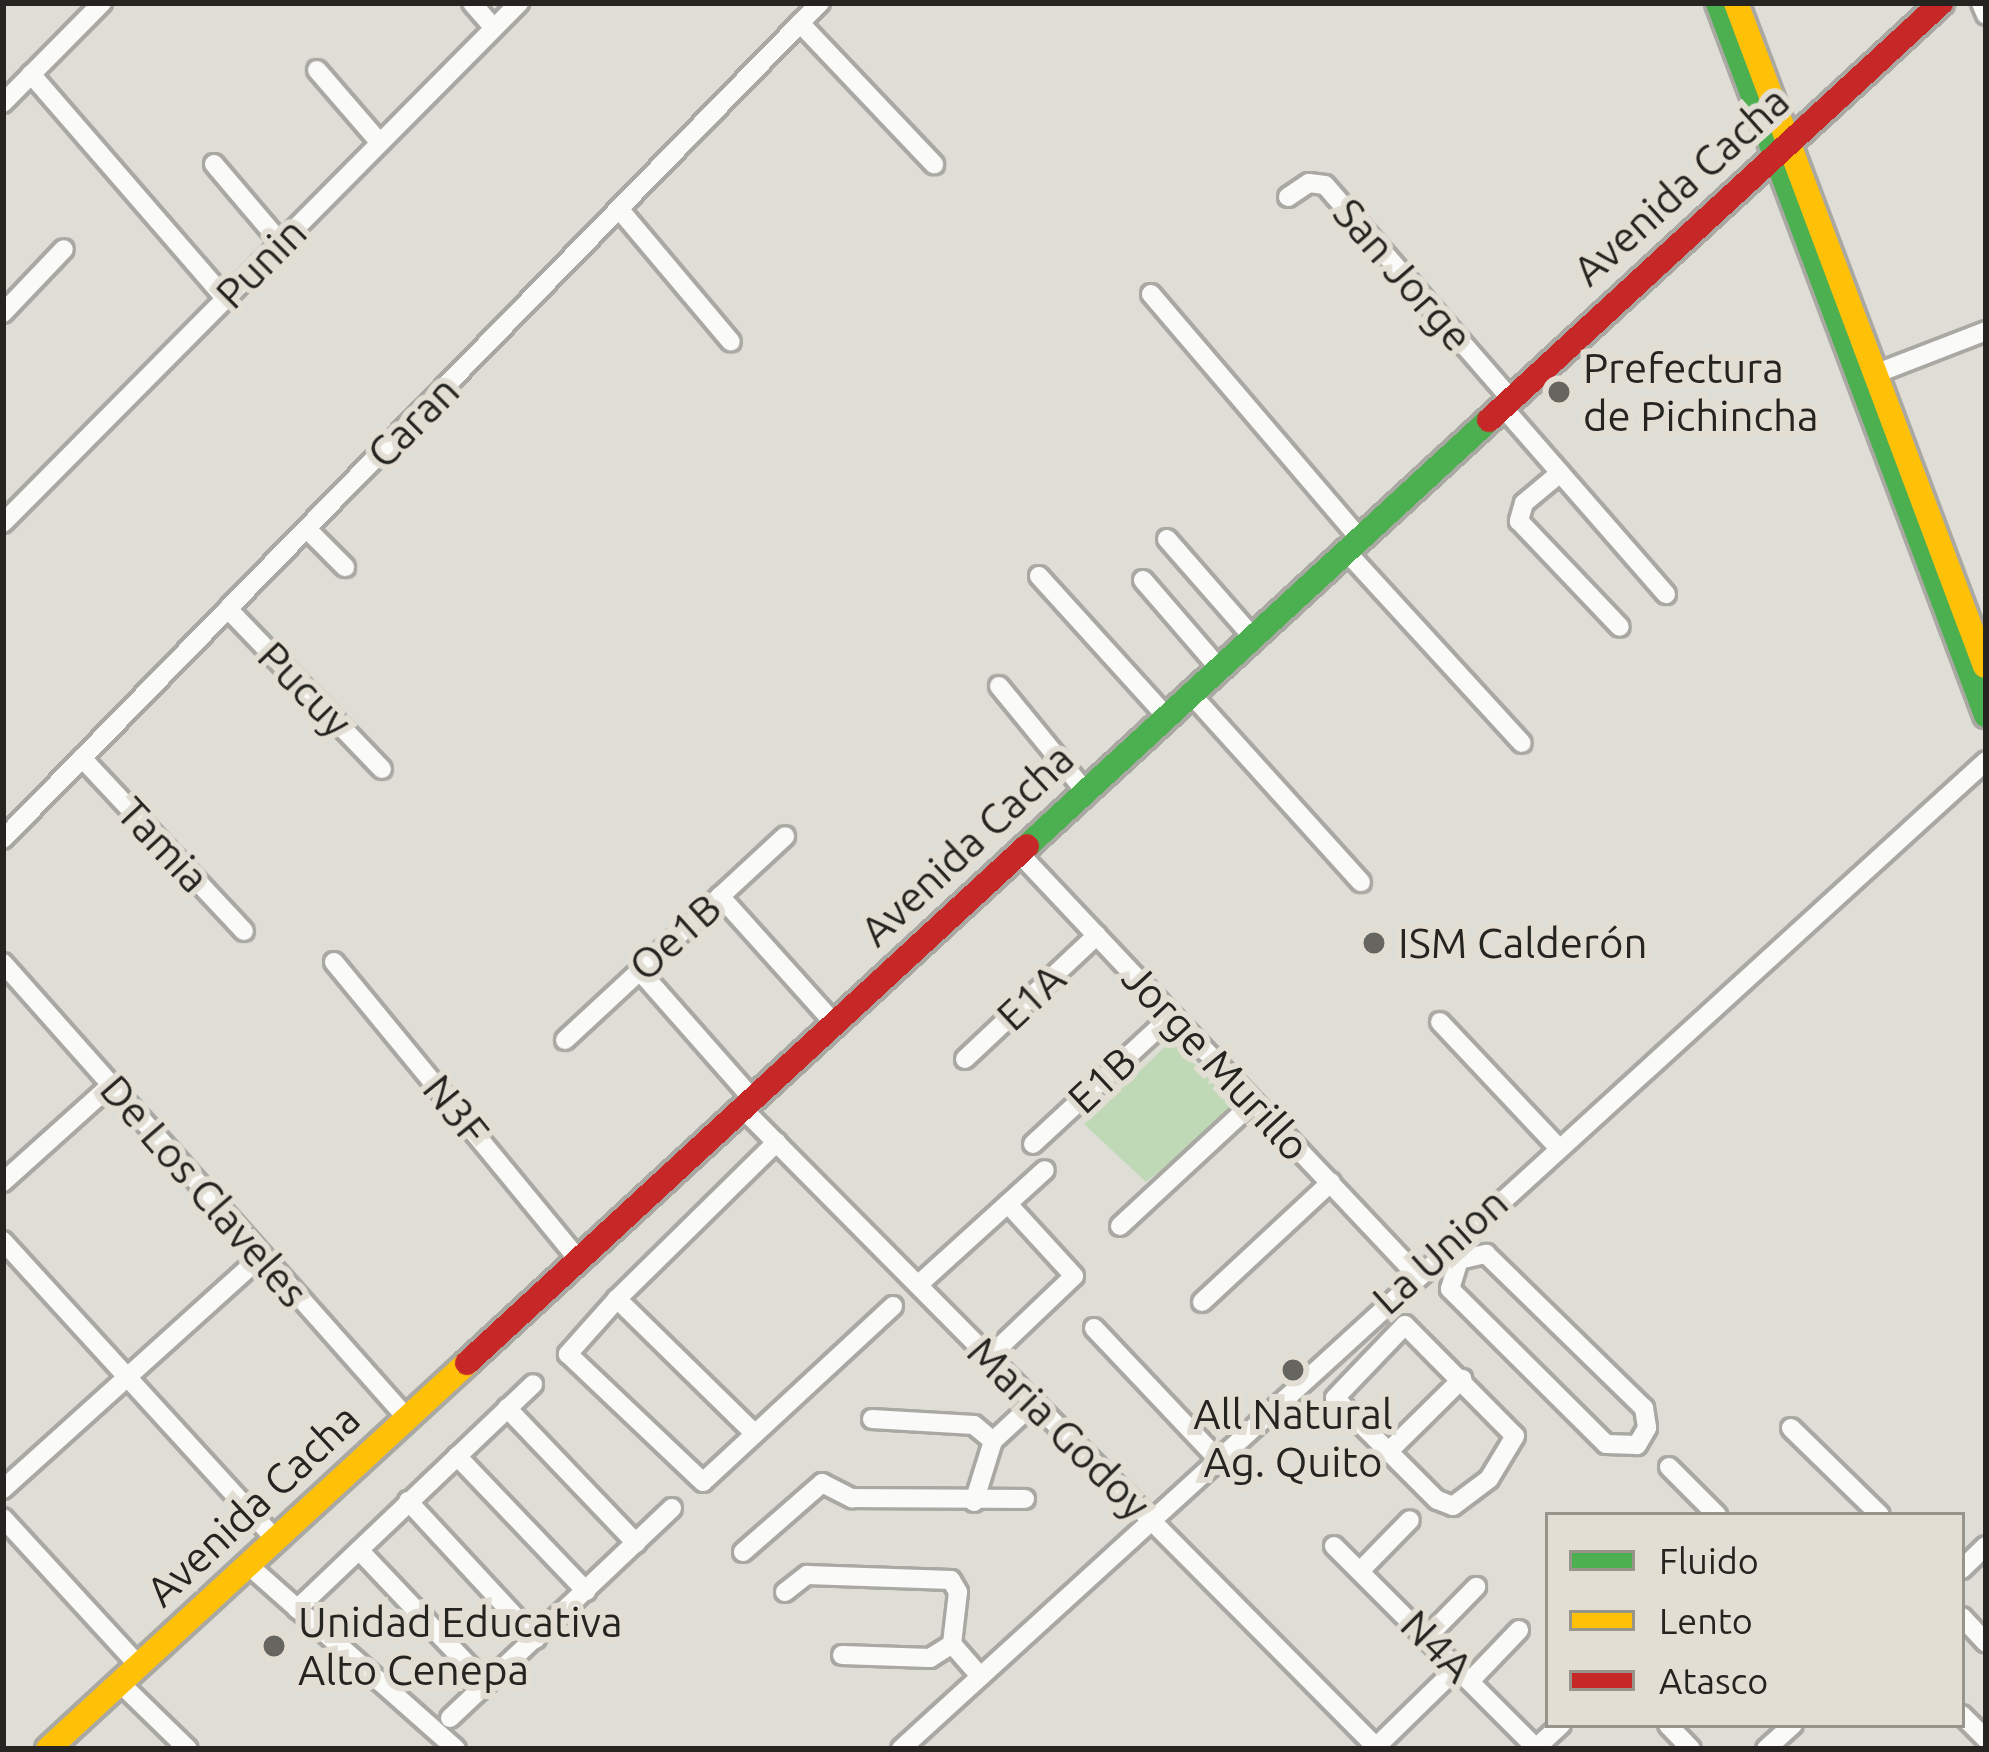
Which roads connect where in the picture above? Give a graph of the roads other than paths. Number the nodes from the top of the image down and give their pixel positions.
1 (102, 3) edge
2 (472, 3) edge
3 (519, 3) edge
4 (820, 3) edge
5 (1718, 3) edge
6 (1736, 3) edge
7 (1941, 3) edge
8 (1981, 3) edge
9 (1986, 15) edge
10 (800, 23) junction
11 (494, 28) junction
12 (316, 70) dead end
13 (32, 74) junction
14 (3, 103) edge
15 (380, 143) junction
16 (1781, 147) junction
17 (214, 164) dead end
18 (934, 164) dead end
19 (1288, 197) dead end
20 (620, 210) junction
21 (281, 243) junction
22 (64, 249) dead end
23 (1151, 294) dead end
24 (226, 299) junction
25 (3, 313) edge
26 (1986, 331) edge
27 (731, 342) dead end
28 (1867, 376) junction
29 (1504, 401) junction
30 (1560, 473) junction
31 (3, 524) edge
32 (307, 529) junction
33 (1167, 539) dead end
34 (1351, 543) junction
35 (346, 567) dead end
36 (1039, 576) dead end
37 (1143, 580) dead end
38 (1666, 593) dead end
39 (228, 609) junction
40 (1620, 627) dead end
41 (1970, 627) edge
42 (1251, 635) junction
43 (1218, 667) junction
44 (1986, 668) edge
45 (999, 686) dead end
46 (1190, 693) junction
47 (1986, 715) edge
48 (1165, 716) junction
49 (1522, 742) dead end
50 (82, 758) junction
51 (1986, 761) edge
52 (382, 769) dead end
53 (1084, 790) junction
54 (785, 836) dead end
55 (3, 838) edge
56 (1017, 851) junction
57 (1361, 882) dead end
58 (720, 896) junction
59 (244, 931) dead end
60 (1097, 935) junction
61 (334, 962) dead end
62 (3, 963) edge
63 (639, 970) junction
64 (1171, 1016) junction
65 (833, 1022) junction
66 (1440, 1022) dead end
67 (565, 1040) dead end
68 (964, 1059) dead end
69 (111, 1085) junction
70 (746, 1102) junction
71 (1253, 1103) junction
72 (777, 1142) junction
73 (1034, 1144) dead end
74 (1557, 1145) junction
75 (1045, 1170) dead end
76 (3, 1182) edge
77 (1331, 1182) junction
78 (1008, 1204) junction
79 (1120, 1226) dead end
80 (3, 1240) edge
81 (1453, 1252) junction
82 (261, 1257) junction
83 (577, 1258) junction
84 (1415, 1273) junction
85 (918, 1285) junction
86 (617, 1299) junction
87 (1202, 1302) dead end
88 (892, 1306) dead end
89 (1094, 1328) dead end
90 (1353, 1331) junction
91 (1372, 1353) junction
92 (989, 1357) junction
93 (128, 1378) junction
94 (1462, 1379) junction
95 (533, 1384) dead end
96 (1034, 1403) junction
97 (507, 1408) junction
98 (406, 1417) junction
99 (872, 1419) dead end
100 (1791, 1428) dead end
101 (754, 1433) junction
102 (993, 1441) junction
103 (1389, 1451) junction
104 (457, 1456) junction
105 (1215, 1456) junction
106 (1669, 1467) dead end
107 (703, 1482) junction
108 (3, 1489) edge
109 (1025, 1499) dead end
110 (408, 1501) junction
111 (974, 1502) junction
112 (1714, 1512) edge
113 (1877, 1512) edge
114 (3, 1518) edge
115 (1147, 1518) junction
116 (1410, 1520) dead end
117 (274, 1538) junction
118 (636, 1543) junction
119 (1334, 1546) dead end
120 (359, 1550) junction
121 (743, 1552) dead end
122 (247, 1564) junction
123 (1360, 1571) junction
124 (1477, 1587) dead end
125 (586, 1592) junction
126 (785, 1592) dead end
127 (297, 1609) junction
128 (1965, 1621) edge
129 (1519, 1630) dead end
130 (1428, 1636) junction
131 (536, 1639) junction
132 (1986, 1643) edge
133 (952, 1644) junction
134 (842, 1655) dead end
135 (1465, 1672) junction
136 (129, 1674) junction
137 (980, 1676) junction
138 (486, 1684) junction
139 (450, 1718) dead end
140 (1377, 1748) edge
141 (48, 1749) edge
142 (188, 1749) edge
143 (456, 1749) edge
144 (901, 1749) edge
145 (1537, 1749) edge

1 - 13 street
2 - 11 street
3 - 11 street, Punin
4 - 10 street, Caran
5 - 16 street
6 - 16 street
7 - 16 street, Avenida Cacha
8 - 9 street
10 - 18 street
10 - 20 street, Caran
11 - 15 street, Punin
12 - 15 street
13 - 14 street
13 - 24 street
15 - 21 street, Punin
16 - 28 street
16 - 29 street, Avenida Cacha
17 - 21 street
19 - 29 street, San Jorge
20 - 27 street
20 - 32 street, Caran
21 - 24 street, Punin
22 - 25 street
23 - 34 street
24 - 31 street, Punin
26 - 28 street
28 - 41 street
29 - 30 street
29 - 34 street, Avenida Cacha
30 - 38 street
30 - 40 street
32 - 35 street
32 - 39 street, Caran
33 - 42 street
34 - 42 street, Avenida Cacha
34 - 49 street
36 - 48 street
37 - 43 street
39 - 50 street, Caran
39 - 52 street, Pucuy
41 - 44 street
41 - 47 street
42 - 43 street, Avenida Cacha
43 - 46 street, Avenida Cacha
45 - 53 street
46 - 48 street, Avenida Cacha
46 - 57 street
48 - 53 street, Avenida Cacha
50 - 55 street, Caran
50 - 59 street, Tamia
51 - 74 street, La Union
53 - 56 street, Avenida Cacha
54 - 58 street, Oe1B
56 - 60 street, Jorge Murillo
56 - 65 street, Avenida Cacha
58 - 63 street, Oe1B
58 - 65 street
60 - 64 street, Jorge Murillo
60 - 68 street, E1A
61 - 83 street, N3F
62 - 69 street, De Los Claveles
63 - 67 street, Oe1B
63 - 70 street, Maria Godoy
64 - 71 street, Jorge Murillo
64 - 73 street, E1B
65 - 70 street, Avenida Cacha
66 - 74 street
69 - 76 street
69 - 82 street, De Los Claveles
70 - 72 street, Maria Godoy
70 - 83 street, Avenida Cacha
71 - 77 street, Jorge Murillo
71 - 79 street
72 - 85 street, Maria Godoy
72 - 86 street
74 - 81 street, La Union
75 - 78 street
77 - 84 street, Jorge Murillo
77 - 87 street
78 - 85 street
78 - 92 street
80 - 93 street
81 - 81 street
81 - 84 street, La Union
82 - 93 street
82 - 98 street, De Los Claveles
83 - 98 street, Avenida Cacha
84 - 90 street, La Union
85 - 92 street, Maria Godoy
86 - 101 street
86 - 107 street
88 - 101 street
89 - 105 street
90 - 91 street
90 - 105 street, La Union
91 - 94 street
91 - 103 street
92 - 96 street, Maria Godoy
93 - 108 street
93 - 117 street
94 - 103 street
94 - 103 street
95 - 97 street
96 - 102 street
96 - 115 street, Maria Godoy
97 - 104 street
97 - 118 street
98 - 117 street, Avenida Cacha
99 - 102 street
100 - 113 street
101 - 107 street
102 - 111 street
104 - 110 street
104 - 125 street
105 - 115 street, La Union
106 - 112 street
107 - 118 street
109 - 111 street
110 - 120 street
110 - 131 street
111 - 121 street
114 - 136 street
115 - 137 street, La Union
115 - 140 street, Maria Godoy
116 - 123 street
117 - 122 street, Avenida Cacha
118 - 125 street
119 - 123 street, N4A
120 - 127 street
120 - 138 street
122 - 127 street
122 - 136 street, Avenida Cacha
123 - 130 street, N4A
124 - 130 street
125 - 131 street
126 - 133 street
127 - 143 street
128 - 132 street
129 - 135 street
130 - 135 street, N4A
131 - 138 street
133 - 134 street
133 - 137 street
135 - 140 street
135 - 145 street, N4A
136 - 141 street, Avenida Cacha
136 - 142 street
137 - 144 street, La Union
138 - 139 street

